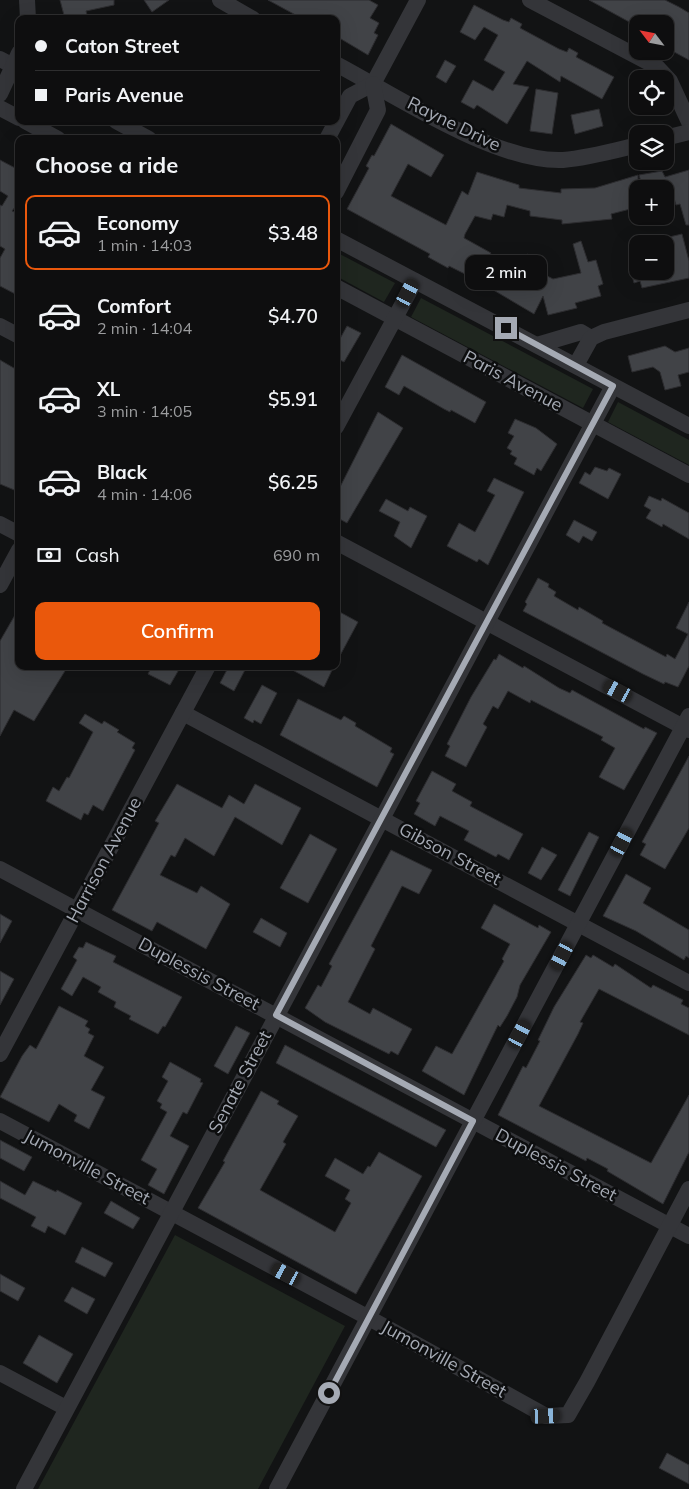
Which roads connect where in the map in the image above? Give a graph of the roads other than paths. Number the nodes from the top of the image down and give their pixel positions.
1 (27, 0) edge
2 (220, 0) edge
3 (418, 0) edge
4 (530, 0) edge
5 (28, 15) edge
6 (246, 15) edge
7 (13, 62) edge
8 (340, 66) edge
9 (373, 84) junction
10 (0, 94) edge
11 (0, 108) edge
12 (340, 115) edge
13 (15, 116) edge
14 (689, 122) edge
15 (32, 125) edge
16 (123, 125) edge
17 (689, 132) edge
18 (51, 135) edge
19 (142, 135) edge
20 (674, 136) edge
21 (629, 147) edge
22 (340, 184) edge
23 (340, 241) edge
24 (415, 281) junction
25 (340, 289) edge
26 (689, 310) edge
27 (395, 318) junction
28 (0, 326) edge
29 (15, 334) edge
30 (591, 338) junction
31 (538, 345) junction
32 (576, 365) junction
33 (613, 386) junction
34 (340, 420) edge
35 (593, 424) junction
36 (689, 426) edge
37 (689, 475) edge
38 (0, 524) edge
39 (15, 532) edge
40 (340, 544) edge
41 (15, 557) edge
42 (0, 585) edge
43 (486, 621) junction
44 (206, 670) edge
45 (183, 713) junction
46 (687, 724) edge
47 (381, 818) junction
48 (0, 868) edge
49 (77, 909) junction
50 (579, 924) junction
51 (689, 983) edge
52 (276, 1015) junction
53 (0, 1054) edge
54 (0, 1121) edge
55 (473, 1121) junction
56 (689, 1189) edge
57 (171, 1211) junction
58 (669, 1226) junction
59 (689, 1236) edge
60 (369, 1318) junction
61 (0, 1373) edge
62 (66, 1408) junction
63 (24, 1489) edge
64 (277, 1489) edge

1 - 5 street
2 - 6 street
3 - 9 street
4 - 14 street
7 - 10 street
8 - 9 street, Rayne Drive
9 - 12 street
9 - 21 street, Rayne Drive
9 - 22 street
11 - 13 street
15 - 18 street
16 - 19 street
17 - 20 street
23 - 24 street
24 - 27 street
24 - 31 street
25 - 27 street, Paris Avenue
26 - 30 street
27 - 34 street
27 - 35 street, Paris Avenue
28 - 29 street
30 - 31 street
30 - 32 street
31 - 32 street
32 - 33 street
33 - 35 street, Senate Street
33 - 36 street
35 - 37 street, Paris Avenue
35 - 43 street, Senate Street
38 - 39 street
40 - 43 street
41 - 42 street
43 - 46 street
43 - 47 street, Senate Street
44 - 45 street, Harrison Avenue
45 - 47 street, Gibson Street
45 - 49 street, Harrison Avenue
46 - 50 street
47 - 50 street, Gibson Street
47 - 52 street, Senate Street
48 - 49 street, Duplessis Street
49 - 52 street, Duplessis Street
49 - 53 street, Harrison Avenue
50 - 51 street, Gibson Street
50 - 55 street
52 - 55 street, Duplessis Street
52 - 57 street, Senate Street
54 - 57 street, Jumonville Street
55 - 58 street, Duplessis Street
55 - 60 street
56 - 58 street
57 - 60 street, Jumonville Street
57 - 62 street, Senate Street
58 - 59 street, Duplessis Street
58 - 60 street, Jumonville Street
60 - 64 street
61 - 62 street
62 - 63 street, Senate Street

